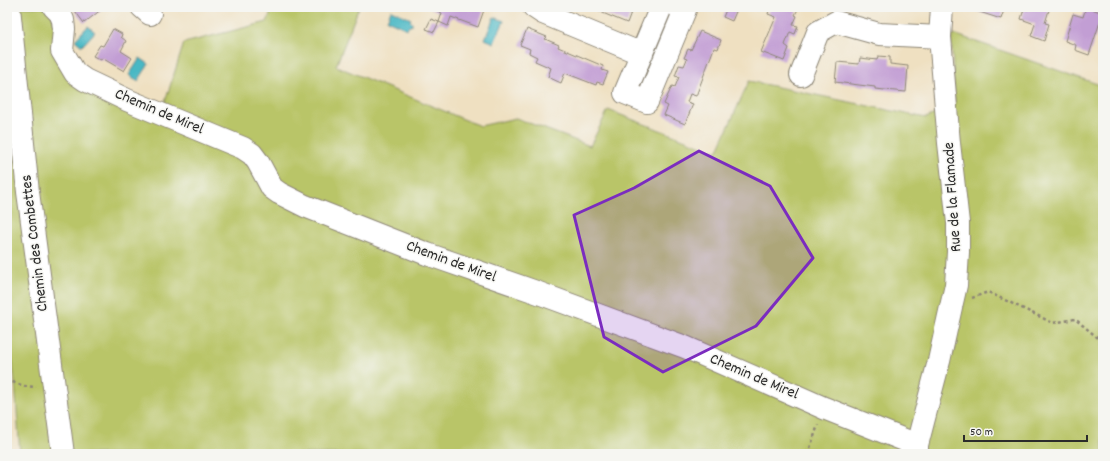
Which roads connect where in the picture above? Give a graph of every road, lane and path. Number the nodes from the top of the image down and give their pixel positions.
1 (9, 7) edge
2 (54, 7) edge
3 (534, 7) edge
4 (661, 7) edge
5 (678, 7) edge
6 (942, 7) edge
7 (940, 37) junction
8 (642, 54) junction
9 (801, 75) dead end
10 (951, 307) junction
11 (1103, 342) edge
12 (7, 380) edge
13 (53, 387) junction
14 (824, 408) junction
15 (917, 449) edge
16 (63, 454) edge
17 (808, 454) edge

1 - 13 street, Chemin des Combettes
2 - 14 street, Chemin de Mirel
3 - 8 street
4 - 8 street
5 - 8 street
6 - 7 street, Rue de la Flamade
7 - 9 street
7 - 10 street, Rue de la Flamade
10 - 11 path
10 - 15 street, Rue de la Flamade
12 - 13 path
13 - 16 street, Chemin des Combettes
14 - 15 street, Chemin de Mirel
14 - 17 path

